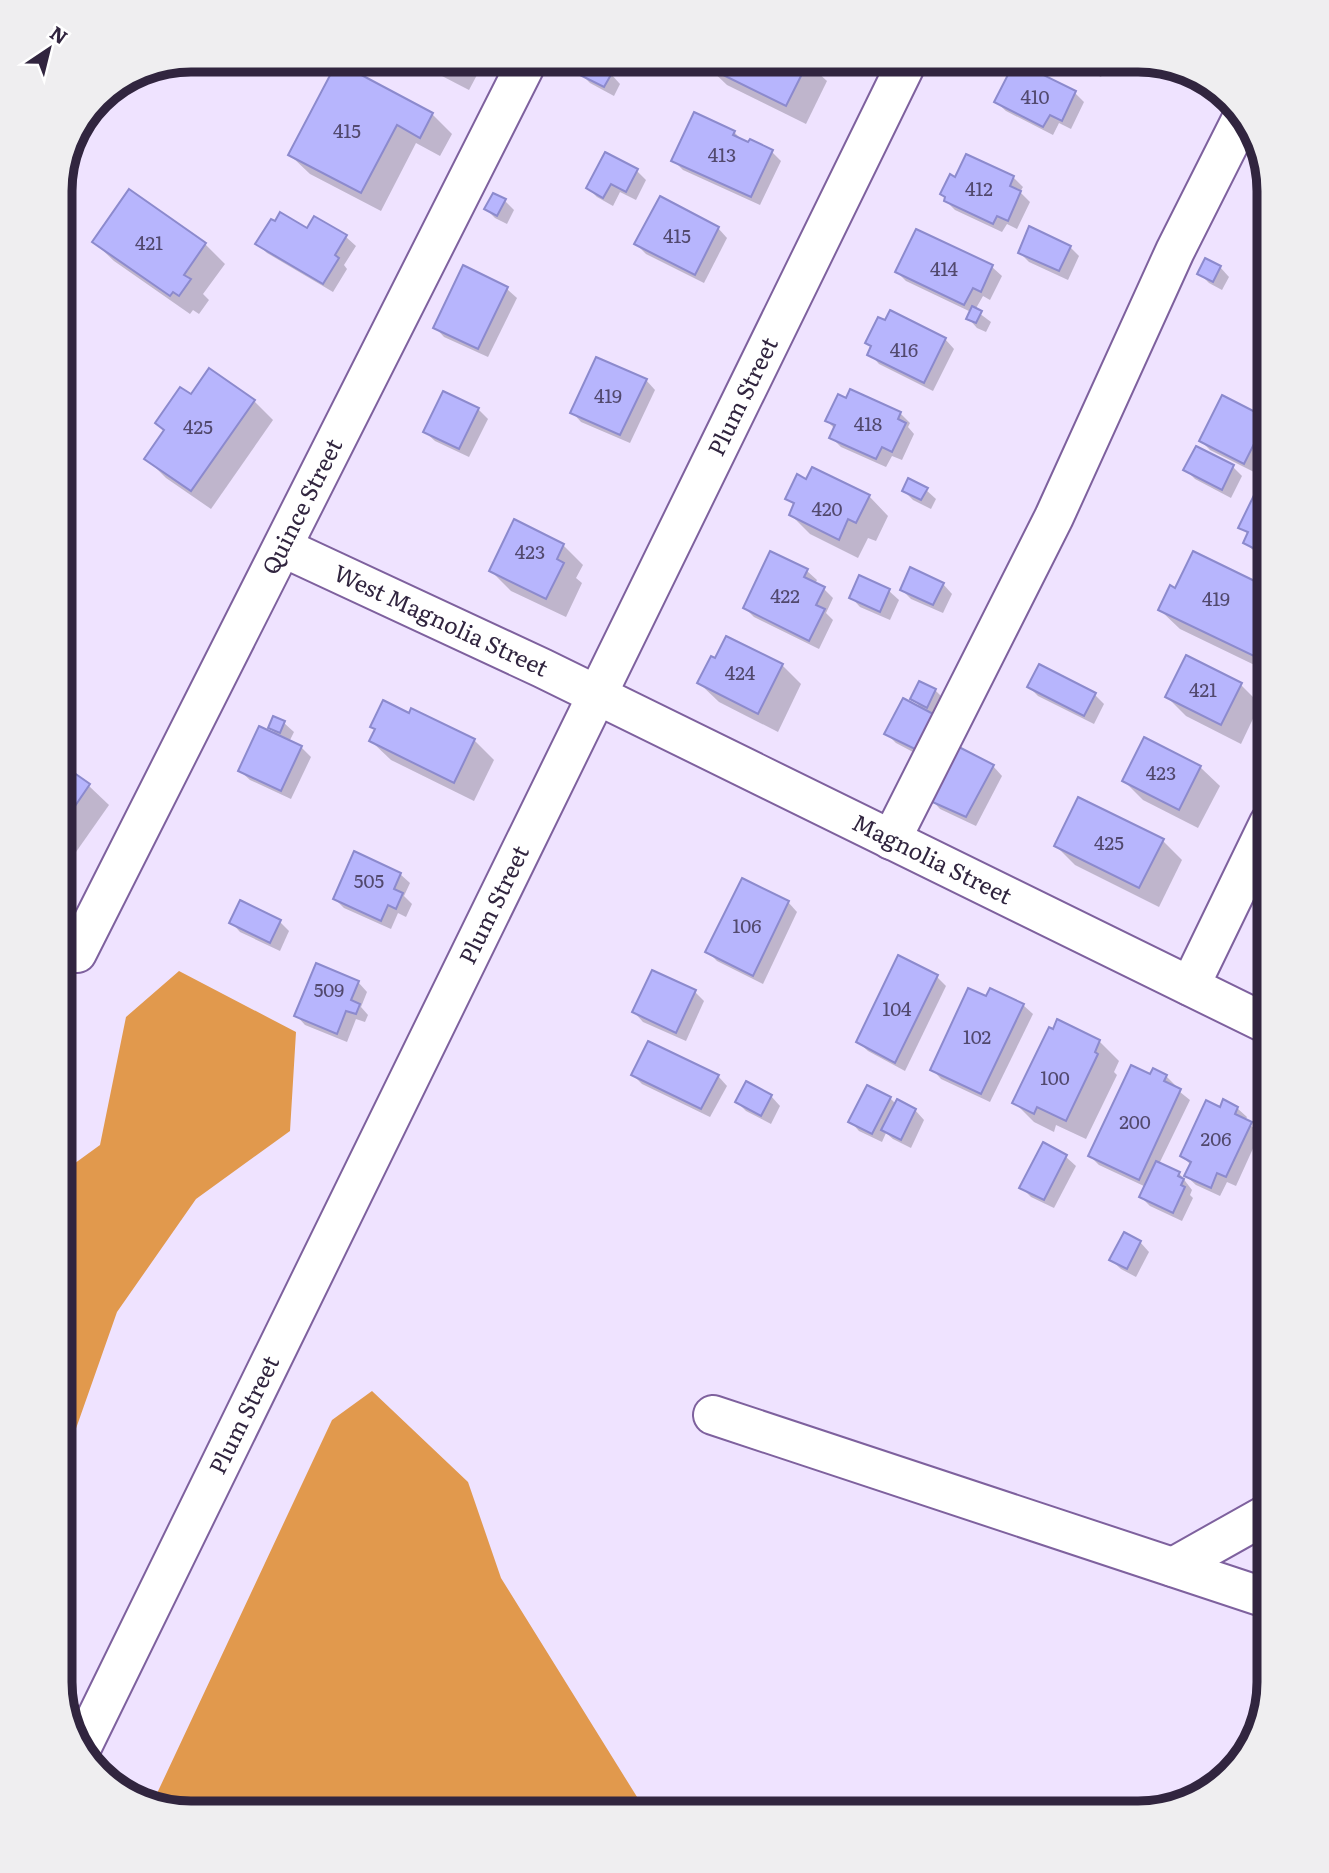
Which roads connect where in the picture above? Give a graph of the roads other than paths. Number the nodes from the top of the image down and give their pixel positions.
1 (522, 72) edge
2 (902, 72) edge
3 (1238, 126) edge
4 (284, 548) junction
5 (597, 695) junction
6 (891, 840) junction
7 (1257, 848) edge
8 (77, 953) dead end
9 (1190, 986) junction
10 (1257, 1019) edge
11 (713, 1415) dead end
12 (1257, 1520) edge
13 (1172, 1567) junction
14 (1257, 1595) edge
15 (86, 1738) edge

1 - 4 street, Quince Street
2 - 5 street, Plum Street
3 - 6 street
4 - 5 street, West Magnolia Street
4 - 8 street, Quince Street
5 - 6 street, Magnolia Street
5 - 15 street, Plum Street
6 - 9 street, Magnolia Street
7 - 9 street
9 - 10 street, Magnolia Street
11 - 13 street
12 - 13 street
13 - 14 street

